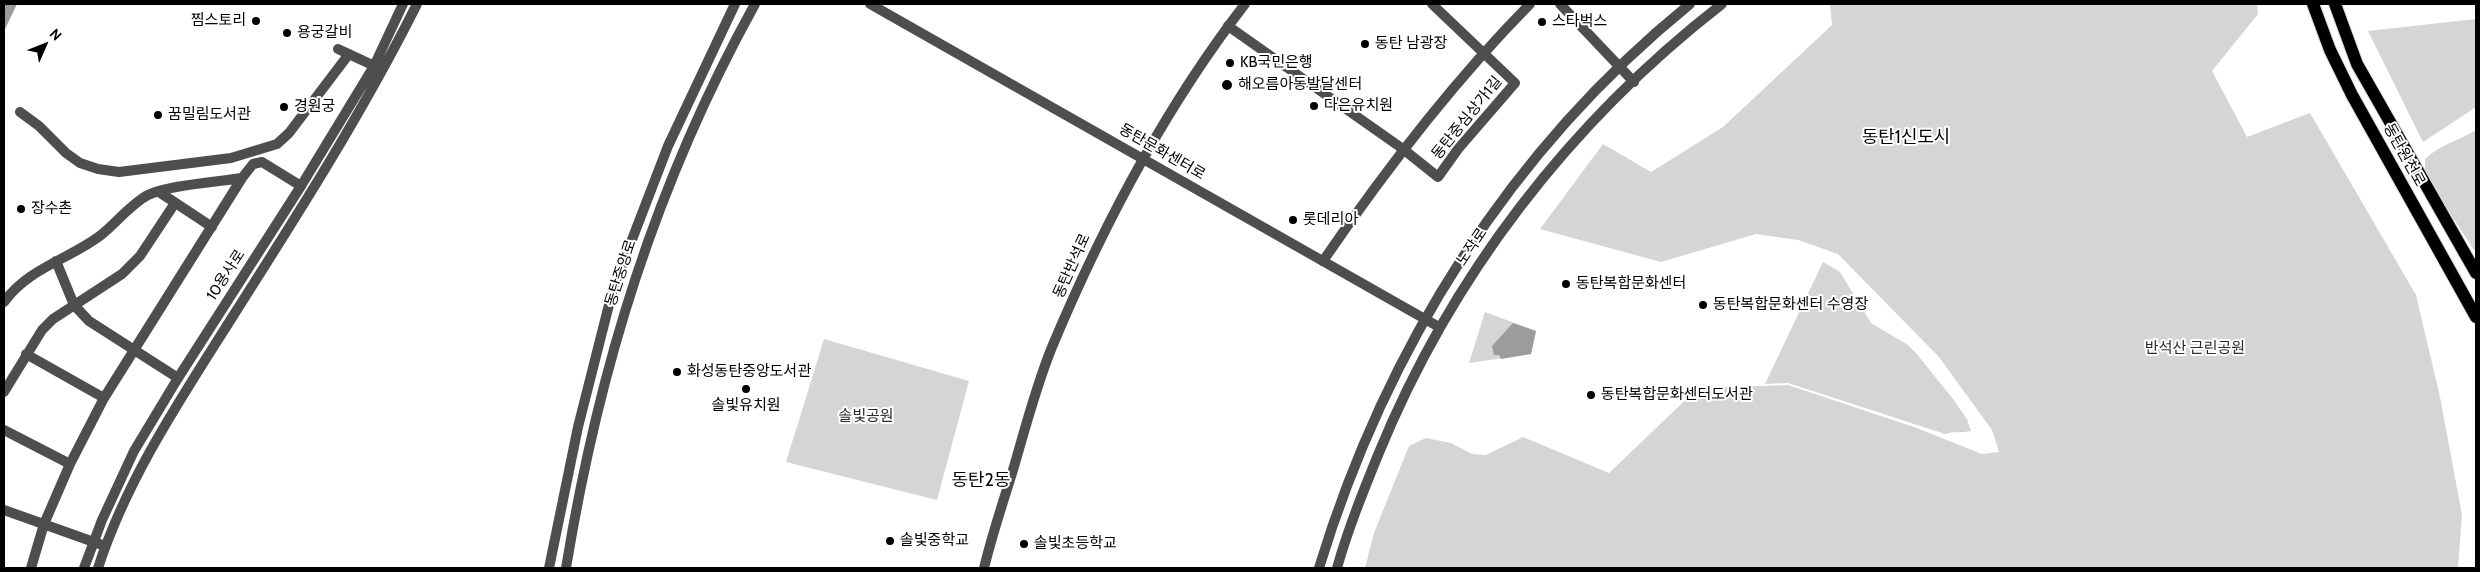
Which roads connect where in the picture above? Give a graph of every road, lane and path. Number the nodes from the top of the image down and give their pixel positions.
1 (403, 4) edge
2 (417, 4) edge
3 (735, 4) edge
4 (755, 4) edge
5 (870, 4) edge
6 (1245, 4) edge
7 (1432, 4) edge
8 (1530, 4) edge
9 (1560, 4) edge
10 (1690, 4) edge
11 (1722, 4) edge
12 (2314, 4) edge
13 (2335, 4) edge
14 (1228, 26) junction
15 (338, 49) dead end
16 (1482, 52) junction
17 (349, 54) junction
18 (374, 66) junction
19 (1620, 67) junction
20 (384, 70) junction
21 (1634, 82) junction
22 (1581, 106) junction
23 (20, 112) dead end
24 (1594, 118) junction
25 (1403, 149) junction
26 (1142, 158) junction
27 (242, 178) junction
28 (301, 186) junction
29 (159, 192) junction
30 (175, 203) junction
31 (212, 227) junction
32 (56, 261) junction
33 (1323, 261) junction
34 (1456, 267) junction
35 (2476, 273) edge
36 (1470, 276) junction
37 (4, 302) edge
38 (74, 305) junction
39 (2476, 317) edge
40 (1424, 318) junction
41 (1439, 327) junction
42 (134, 351) junction
43 (26, 354) junction
44 (1396, 371) junction
45 (178, 378) junction
46 (1411, 380) junction
47 (4, 392) edge
48 (104, 398) junction
49 (4, 430) edge
50 (70, 464) junction
51 (4, 510) edge
52 (44, 524) junction
53 (93, 541) junction
54 (105, 546) junction
55 (31, 568) edge
56 (84, 568) edge
57 (98, 568) edge
58 (549, 568) edge
59 (566, 568) edge
60 (984, 568) edge
61 (1319, 568) edge
62 (1337, 568) edge

1 - 18 street, 10용사로
2 - 20 street, 10용사로
3 - 58 street, 동탄중앙로
4 - 59 street, 동탄중앙로
5 - 26 street, 동탄문화센터로
6 - 14 street, 동탄반석로
7 - 16 street, 동탄중심상가1길
8 - 16 street
9 - 19 street
10 - 19 street, 노작로
11 - 21 street, 노작로
12 - 39 main road, 동탄원천로
13 - 35 main road, 동탄원천로
14 - 25 street, 동탄중심상가1길
14 - 26 street, 동탄반석로
15 - 17 street
16 - 25 street
16 - 25 street, 동탄중심상가1길
17 - 18 street
17 - 23 street
18 - 20 street
18 - 28 street, 10용사로
19 - 21 street
19 - 22 street, 노작로
20 - 54 street, 10용사로
21 - 24 street, 노작로
22 - 24 street
22 - 34 street, 노작로
24 - 36 street, 노작로
25 - 33 street
26 - 33 street, 동탄문화센터로
26 - 60 street, 동탄반석로
27 - 28 street
27 - 29 street
27 - 31 street
28 - 45 street, 10용사로
29 - 30 street
29 - 32 street
30 - 31 street
30 - 38 street
31 - 42 street
32 - 37 street
32 - 38 street
33 - 40 street, 동탄문화센터로
34 - 36 street
34 - 40 street, 노작로
36 - 41 street, 노작로
38 - 42 street
38 - 43 street
40 - 41 street, 동탄문화센터로
40 - 44 street, 노작로
41 - 46 street, 노작로
42 - 45 street
42 - 48 street
43 - 47 street
43 - 48 street
44 - 46 street
44 - 61 street, 노작로
45 - 53 street, 10용사로
46 - 62 street, 노작로
48 - 50 street
49 - 50 street
50 - 52 street
51 - 52 street
52 - 53 street
52 - 55 street
53 - 54 street
53 - 56 street, 10용사로
54 - 57 street, 10용사로

